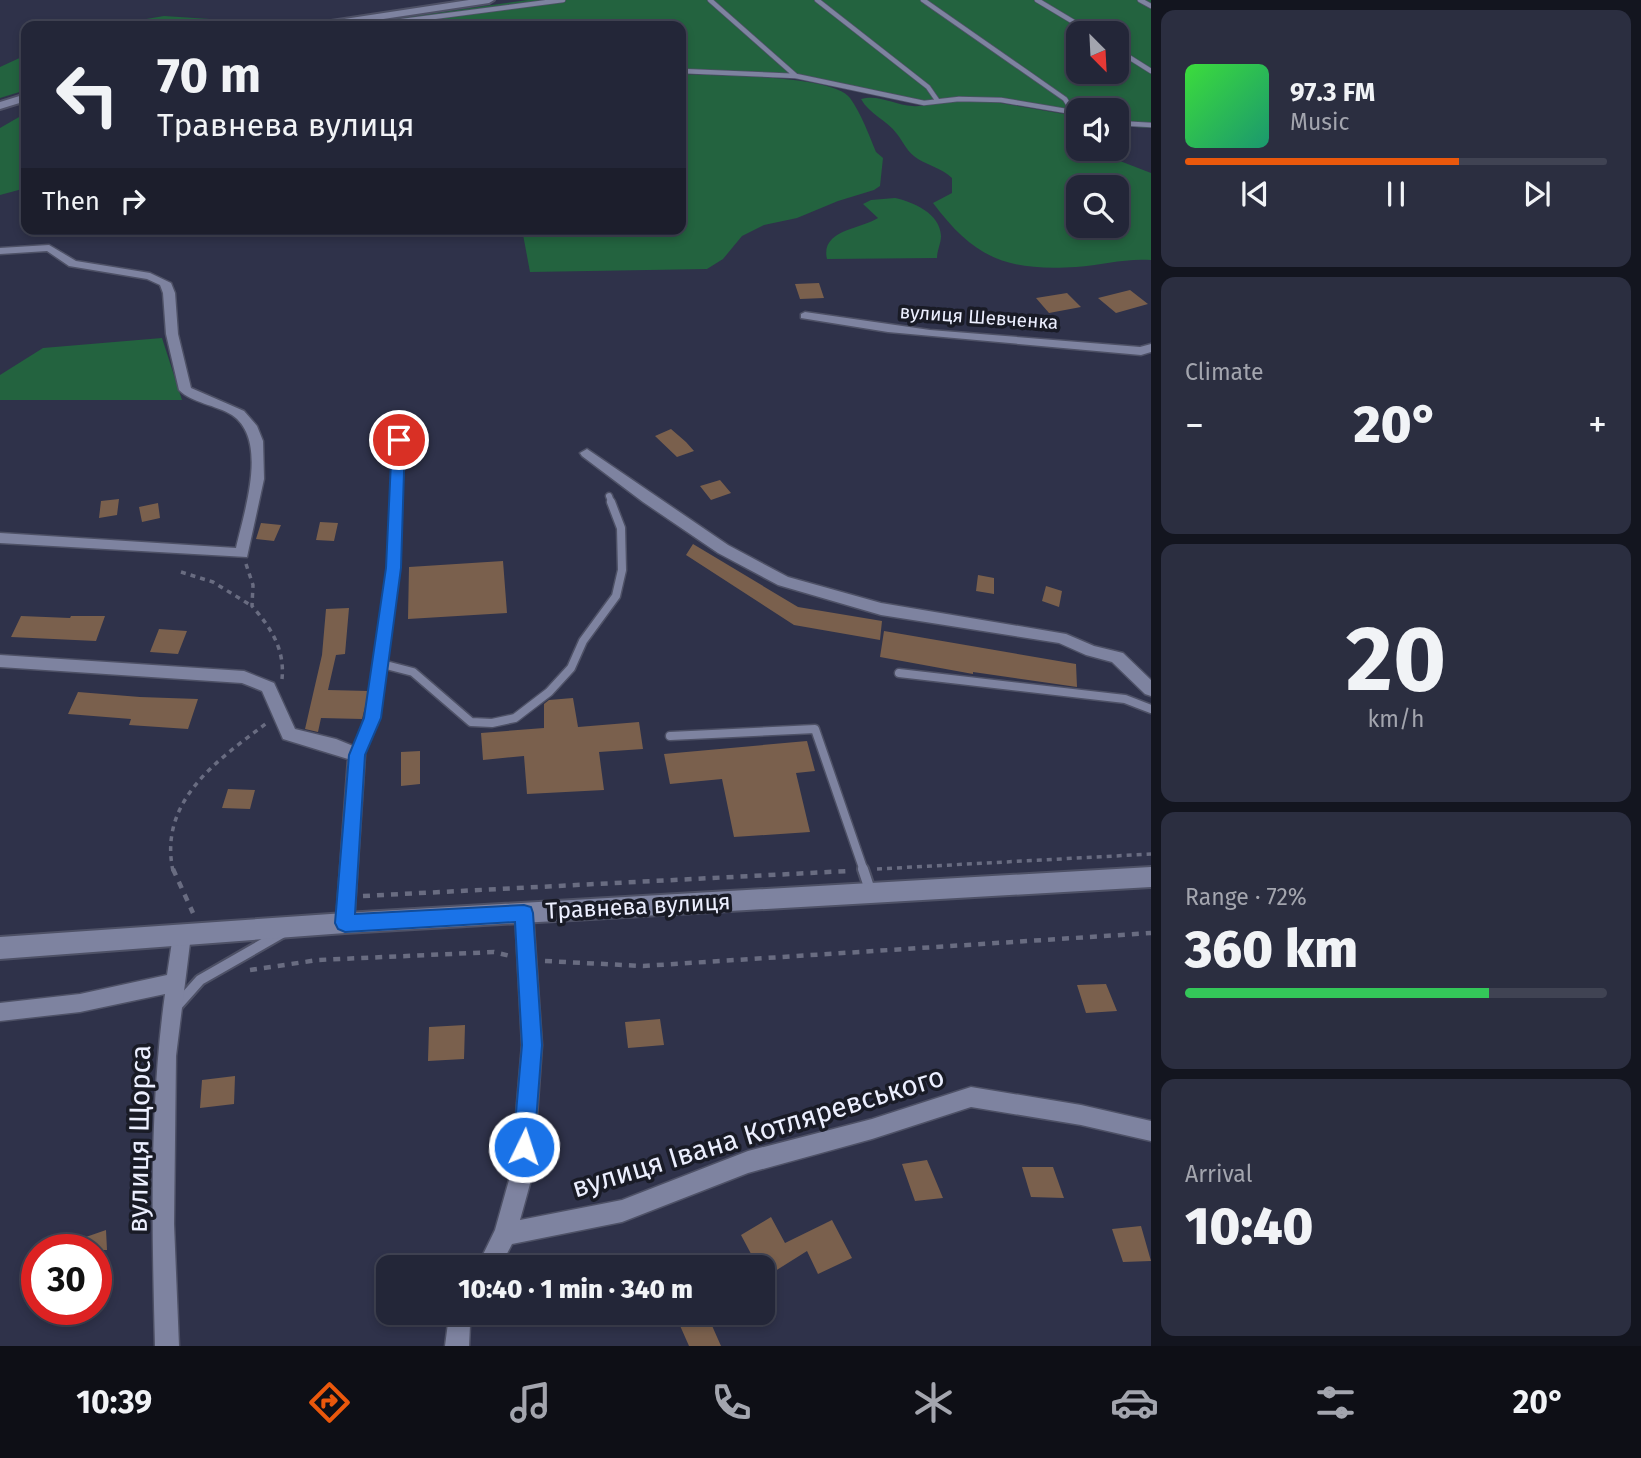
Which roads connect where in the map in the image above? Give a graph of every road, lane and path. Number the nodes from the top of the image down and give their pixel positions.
1 (489, 0) edge
2 (563, 0) edge
3 (710, 0) edge
4 (817, 0) edge
5 (923, 0) edge
6 (1037, 0) edge
7 (1140, 0) edge
8 (1151, 6) edge
9 (394, 21) edge
10 (1072, 21) edge
11 (1129, 57) edge
12 (686, 71) edge
13 (1151, 71) edge
14 (796, 76) junction
15 (21, 99) edge
16 (937, 100) junction
17 (1066, 100) edge
18 (0, 106) edge
19 (1066, 111) edge
20 (1129, 124) edge
21 (1151, 125) edge
22 (0, 251) edge
23 (805, 316) dead end
24 (1148, 351) edge
25 (399, 440) dead end
26 (587, 453) dead end
27 (609, 496) dead end
28 (0, 538) edge
29 (242, 553) junction
30 (181, 572) dead end
31 (252, 606) junction
32 (0, 661) edge
33 (382, 664) junction
34 (899, 673) dead end
35 (1151, 690) edge
36 (274, 704) junction
37 (1151, 709) edge
38 (670, 736) dead end
39 (357, 755) junction
40 (1151, 854) edge
41 (862, 870) junction
42 (1151, 877) edge
43 (871, 893) junction
44 (348, 896) junction
45 (524, 913) junction
46 (345, 923) junction
47 (294, 927) junction
48 (1151, 933) edge
49 (193, 934) junction
50 (0, 948) edge
51 (526, 960) junction
52 (245, 971) dead end
53 (176, 982) junction
54 (0, 1012) edge
55 (172, 1012) junction
56 (1151, 1131) edge
57 (505, 1234) junction
58 (494, 1255) edge
59 (459, 1325) edge
60 (167, 1346) edge
61 (457, 1346) edge

1 - 9 street
2 - 9 lane
3 - 14 lane
4 - 16 lane
5 - 17 lane
6 - 10 lane
7 - 8 lane
11 - 13 lane
12 - 14 lane
14 - 16 lane
15 - 18 street
16 - 19 lane
20 - 21 lane
22 - 29 street
23 - 24 street, вулиця Шевченка
25 - 33 lane
26 - 35 street
27 - 33 lane
28 - 29 street
29 - 31 path
30 - 31 path
31 - 36 path
32 - 36 street
33 - 39 lane
34 - 37 lane
36 - 39 street
36 - 49 path
38 - 41 lane
39 - 44 street
40 - 41 path
41 - 43 lane
41 - 44 path
42 - 43 street, Травнева вулиця
43 - 45 street, Травнева вулиця
44 - 46 street
45 - 46 street, Травнева вулиця
45 - 51 street
46 - 47 street, Травнева вулиця
47 - 49 street, Травнева вулиця
47 - 55 lane
48 - 51 path
49 - 50 street, Травнева вулиця
49 - 53 street, вулиця Щорса
51 - 52 path
51 - 57 street
53 - 54 street
53 - 55 street, вулиця Щорса
55 - 60 street, вулиця Щорса
56 - 57 street, вулиця Івана Котляревського
57 - 58 street
59 - 61 street

